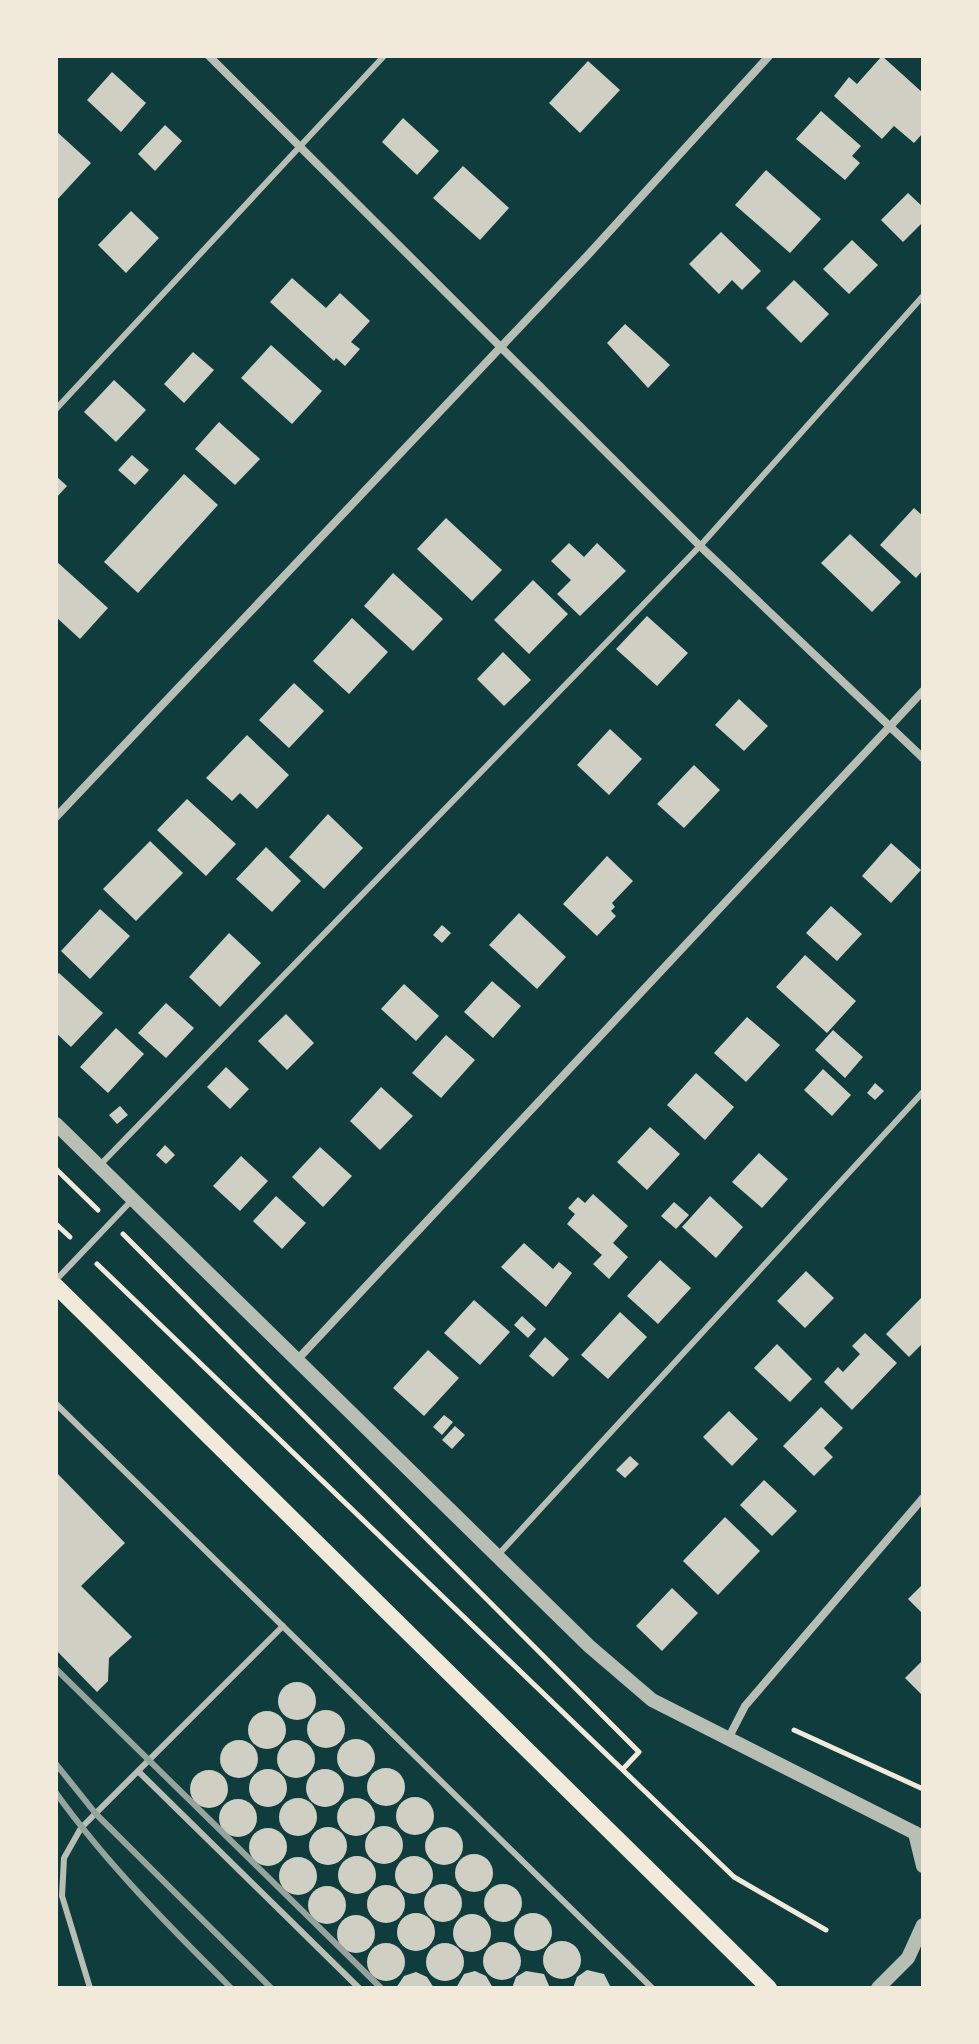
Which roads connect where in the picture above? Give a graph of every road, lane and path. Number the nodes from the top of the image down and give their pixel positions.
1 (209, 56) edge
2 (384, 56) edge
3 (769, 56) edge
4 (300, 146) junction
5 (923, 296) edge
6 (502, 345) junction
7 (56, 409) edge
8 (700, 546) junction
9 (923, 691) edge
10 (890, 726) junction
11 (923, 758) edge
12 (56, 817) edge
13 (923, 1092) edge
14 (56, 1124) edge
15 (99, 1166) junction
16 (56, 1169) edge
17 (132, 1200) junction
18 (111, 1222) junction
19 (56, 1224) edge
20 (79, 1246) dead end
21 (90, 1257) dead end
22 (56, 1280) edge
23 (56, 1286) edge
24 (297, 1360) junction
25 (56, 1404) edge
26 (923, 1498) edge
27 (497, 1555) junction
28 (283, 1626) junction
29 (794, 1730) dead end
30 (727, 1741) junction
31 (623, 1769) junction
32 (139, 1772) junction
33 (923, 1789) edge
34 (919, 1835) edge
35 (923, 1866) edge
36 (923, 1925) edge
37 (826, 1930) dead end
38 (90, 1988) edge
39 (359, 1988) edge
40 (652, 1988) edge
41 (769, 1988) edge
42 (878, 1988) edge

1 - 4 street
2 - 4 lane
3 - 6 street
4 - 6 street
4 - 7 lane
5 - 8 lane
6 - 8 street
6 - 12 street
8 - 10 street
8 - 15 lane
9 - 10 street
10 - 11 street
10 - 24 street
13 - 27 lane
14 - 15 street
15 - 17 street
16 - 18 path
17 - 18 lane
17 - 24 street
18 - 22 lane
18 - 31 path
19 - 20 path
21 - 31 path
23 - 41 main road
24 - 27 street
25 - 28 lane
26 - 30 street
27 - 30 street
28 - 32 lane
28 - 40 lane
29 - 33 path
30 - 34 street
31 - 37 path
32 - 38 lane
32 - 39 lane
34 - 35 street
36 - 42 street

